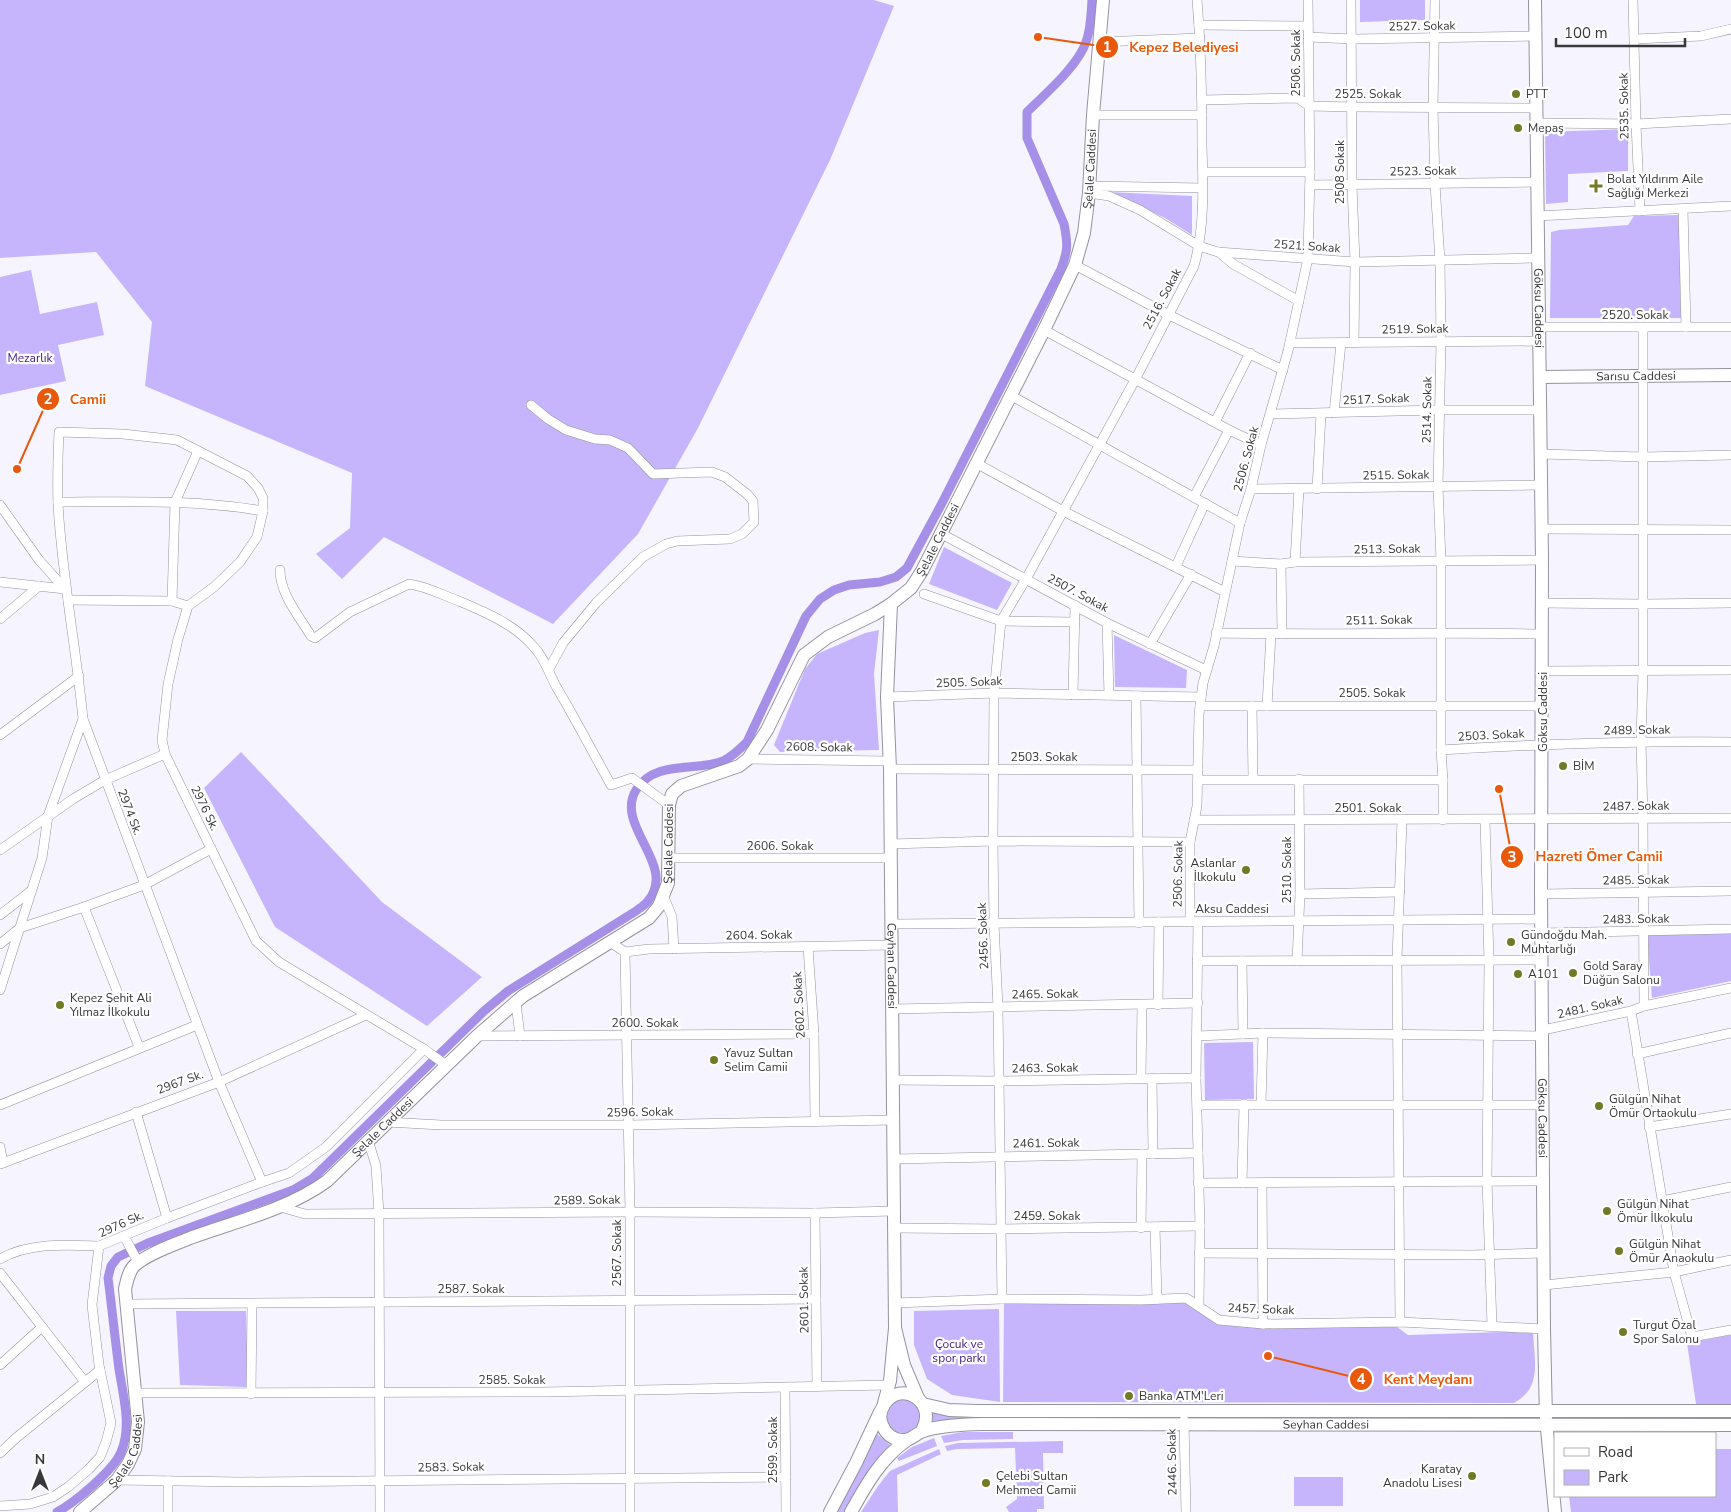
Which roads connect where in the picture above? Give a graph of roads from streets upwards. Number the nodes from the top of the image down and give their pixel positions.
1 (1103, 0) edge
2 (1197, 0) edge
3 (1308, 0) edge
4 (1351, 0) edge
5 (1435, 0) edge
6 (1535, 0) edge
7 (1634, 0) edge
8 (1199, 24) junction
9 (1308, 26) junction
10 (1731, 29) edge
11 (1536, 36) junction
12 (1308, 37) junction
13 (1200, 38) junction
14 (1435, 38) junction
15 (1352, 39) junction
16 (1635, 39) junction
17 (1100, 42) junction
18 (1202, 100) junction
19 (1309, 106) junction
20 (1433, 107) junction
21 (1353, 108) junction
22 (1536, 108) junction
23 (1093, 115) junction
24 (1202, 115) junction
25 (1731, 119) edge
26 (1537, 123) junction
27 (1636, 124) junction
28 (1203, 172) junction
29 (1310, 172) junction
30 (1538, 182) junction
31 (1435, 184) junction
32 (1310, 185) junction
33 (1352, 185) junction
34 (1202, 188) junction
35 (1090, 190) junction
36 (1731, 206) edge
37 (1683, 209) junction
38 (1640, 211) junction
39 (1537, 216) junction
40 (1199, 246) junction
41 (1218, 252) junction
42 (1308, 258) junction
43 (1537, 258) junction
44 (1440, 261) junction
45 (1355, 262) junction
46 (1075, 265) junction
47 (1299, 301) junction
48 (1167, 314) junction
49 (1731, 326) edge
50 (1540, 327) junction
51 (1686, 327) junction
52 (1643, 328) junction
53 (1044, 330) junction
54 (1441, 341) junction
55 (1540, 341) junction
56 (1290, 343) junction
57 (1341, 343) junction
58 (1354, 343) junction
59 (1250, 353) junction
60 (1283, 370) junction
61 (1731, 375) edge
62 (1642, 376) junction
63 (1540, 377) junction
64 (1136, 378) junction
65 (1010, 395) junction
66 (531, 405) dead end
67 (1439, 410) junction
68 (1541, 410) junction
69 (1334, 413) junction
70 (1271, 414) junction
71 (1321, 414) junction
72 (1215, 422) junction
73 (1229, 430) junction
74 (1262, 445) junction
75 (1100, 446) junction
76 (198, 451) junction
77 (1541, 454) junction
78 (1731, 455) edge
79 (1642, 457) junction
80 (976, 463) junction
81 (1542, 485) junction
82 (1438, 487) junction
83 (1251, 489) junction
84 (1298, 489) junction
85 (1317, 489) junction
86 (1194, 497) junction
87 (58, 502) junction
88 (175, 502) junction
89 (1205, 503) junction
90 (0, 505) edge
91 (263, 511) junction
92 (1063, 511) junction
93 (1240, 523) junction
94 (1542, 529) junction
95 (1643, 530) junction
96 (1731, 530) edge
97 (940, 533) junction
98 (1542, 560) junction
99 (1232, 561) junction
100 (1441, 561) junction
101 (1295, 562) junction
102 (1281, 564) junction
103 (1176, 566) junction
104 (280, 570) dead end
105 (1191, 574) junction
106 (1026, 579) junction
107 (0, 582) edge
108 (39, 586) junction
109 (66, 589) junction
110 (1225, 592) junction
111 (924, 594) dead end
112 (68, 600) junction
113 (172, 601) junction
114 (1542, 603) junction
115 (1731, 603) edge
116 (891, 604) junction
117 (1075, 604) junction
118 (1643, 604) junction
119 (188, 606) junction
120 (0, 619) edge
121 (1001, 621) junction
122 (1075, 622) junction
123 (1107, 623) junction
124 (1440, 632) junction
125 (1216, 633) junction
126 (1271, 634) junction
127 (1282, 634) junction
128 (1542, 634) junction
129 (1150, 644) junction
130 (549, 669) junction
131 (1206, 670) junction
132 (1643, 670) junction
133 (1731, 670) edge
134 (1543, 671) junction
135 (78, 676) junction
136 (994, 693) junction
137 (1073, 695) junction
138 (1109, 695) junction
139 (1136, 696) junction
140 (887, 697) junction
141 (1201, 702) junction
142 (1252, 706) junction
143 (1267, 706) junction
144 (1440, 706) junction
145 (1543, 706) junction
146 (83, 719) junction
147 (0, 735) edge
148 (1641, 741) junction
149 (1731, 742) edge
150 (1543, 744) junction
151 (1441, 750) junction
152 (165, 754) junction
153 (748, 759) junction
154 (890, 765) junction
155 (993, 769) junction
156 (1137, 769) junction
157 (1198, 770) junction
158 (1253, 779) junction
159 (1298, 779) junction
160 (105, 780) junction
161 (1198, 780) junction
162 (1443, 780) junction
163 (669, 805) junction
164 (48, 816) junction
165 (1643, 818) junction
166 (1731, 818) edge
167 (1194, 820) junction
168 (1402, 820) junction
169 (1443, 820) junction
170 (1485, 820) junction
171 (1542, 820) junction
172 (1300, 821) junction
173 (993, 842) junction
174 (1138, 842) junction
175 (1190, 842) junction
176 (890, 844) junction
177 (211, 849) junction
178 (0, 850) edge
179 (668, 858) junction
180 (891, 858) junction
181 (144, 885) junction
182 (31, 891) junction
183 (1731, 891) edge
184 (1400, 892) junction
185 (1643, 892) junction
186 (1300, 894) junction
187 (1541, 894) junction
188 (664, 896) junction
189 (84, 907) junction
190 (0, 915) edge
191 (1542, 919) junction
192 (1398, 920) junction
193 (1487, 920) junction
194 (1299, 921) junction
195 (1139, 922) junction
196 (1159, 922) junction
197 (1194, 922) junction
198 (892, 924) junction
199 (994, 924) junction
200 (20, 928) junction
201 (1731, 929) edge
202 (1644, 931) junction
203 (1542, 932) junction
204 (610, 942) junction
205 (0, 944) edge
206 (892, 944) junction
207 (808, 947) junction
208 (674, 949) junction
209 (625, 952) junction
210 (1297, 960) junction
211 (1397, 960) junction
212 (1542, 960) junction
213 (1198, 961) junction
214 (1242, 961) junction
215 (1489, 961) junction
216 (3, 971) edge
217 (1731, 988) edge
218 (0, 990) edge
219 (516, 1003) junction
220 (1198, 1003) junction
221 (1142, 1005) junction
222 (1158, 1005) junction
223 (1644, 1006) junction
224 (998, 1007) junction
225 (893, 1009) junction
226 (1631, 1011) junction
227 (366, 1015) junction
228 (197, 1025) junction
229 (1543, 1033) junction
230 (1731, 1033) edge
231 (814, 1034) junction
232 (1243, 1034) junction
233 (1263, 1034) junction
234 (1398, 1034) junction
235 (1488, 1034) junction
236 (477, 1036) junction
237 (520, 1036) junction
238 (626, 1036) junction
239 (1198, 1036) junction
240 (139, 1047) junction
241 (424, 1049) junction
242 (1637, 1054) junction
243 (446, 1065) junction
244 (1141, 1078) junction
245 (1152, 1078) junction
246 (1196, 1078) junction
247 (893, 1080) junction
248 (999, 1081) junction
249 (219, 1082) junction
250 (1244, 1104) junction
251 (1261, 1104) junction
252 (0, 1105) edge
253 (1197, 1105) junction
254 (1543, 1105) junction
255 (1399, 1106) junction
256 (1488, 1106) junction
257 (136, 1112) junction
258 (1731, 1114) edge
259 (894, 1120) junction
260 (815, 1121) junction
261 (387, 1122) junction
262 (629, 1124) junction
263 (1649, 1127) junction
264 (368, 1140) junction
265 (0, 1147) edge
266 (1198, 1153) junction
267 (1142, 1154) junction
268 (1153, 1154) junction
269 (1000, 1156) junction
270 (894, 1159) junction
271 (1, 1164) edge
272 (1399, 1181) junction
273 (1487, 1181) junction
274 (1543, 1181) junction
275 (262, 1182) junction
276 (1198, 1183) junction
277 (1242, 1183) junction
278 (1262, 1184) junction
279 (1731, 1187) edge
280 (1662, 1201) junction
281 (280, 1207) junction
282 (894, 1211) junction
283 (630, 1212) junction
284 (815, 1213) junction
285 (378, 1214) junction
286 (167, 1218) junction
287 (1200, 1226) junction
288 (1155, 1227) junction
289 (895, 1228) junction
290 (1141, 1228) junction
291 (1000, 1229) junction
292 (126, 1238) junction
293 (99, 1246) junction
294 (1199, 1253) junction
295 (1543, 1253) junction
296 (1262, 1254) junction
297 (1399, 1254) junction
298 (1490, 1255) junction
299 (136, 1258) junction
300 (0, 1259) edge
301 (1731, 1260) edge
302 (1674, 1272) junction
303 (0, 1273) edge
304 (1544, 1285) junction
305 (816, 1299) junction
306 (1002, 1299) junction
307 (1157, 1299) junction
308 (630, 1300) junction
309 (378, 1302) junction
310 (895, 1303) junction
311 (126, 1304) junction
312 (252, 1304) junction
313 (1199, 1306) junction
314 (1400, 1322) junction
315 (1263, 1324) junction
316 (1492, 1326) junction
317 (42, 1327) junction
318 (896, 1328) junction
319 (1544, 1329) junction
320 (1731, 1330) edge
321 (0, 1365) edge
322 (100, 1370) junction
323 (85, 1382) junction
324 (889, 1385) junction
325 (817, 1387) junction
326 (786, 1388) junction
327 (629, 1390) junction
328 (136, 1393) junction
329 (381, 1393) junction
330 (251, 1394) junction
331 (920, 1401) junction
332 (883, 1406) junction
333 (1545, 1411) junction
334 (1731, 1412) edge
335 (1184, 1418) junction
336 (1546, 1425) junction
337 (1731, 1425) edge
338 (921, 1432) junction
339 (907, 1440) junction
340 (0, 1453) edge
341 (786, 1477) junction
342 (629, 1478) junction
343 (117, 1480) junction
344 (168, 1481) junction
345 (381, 1481) junction
346 (0, 1506) edge
347 (80, 1512) edge
348 (168, 1512) edge
349 (380, 1512) edge
350 (630, 1512) edge
351 (786, 1512) edge
352 (830, 1512) edge
353 (851, 1512) edge
354 (1186, 1512) edge
355 (1555, 1512) edge

1 - 17 street, Şelale Caddesi
2 - 8 street, 2516. Sokak
3 - 9 street, 2506. Sokak
4 - 15 street, 2508 Sokak
5 - 14 street, 2514. Sokak
6 - 11 street, Göksu Caddesi
7 - 16 street, 2535. Sokak
8 - 9 street
8 - 13 street, 2516. Sokak
9 - 12 street, 2506. Sokak
10 - 16 street
11 - 14 street, 2527. Sokak
11 - 22 street, Göksu Caddesi
12 - 15 street, 2527. Sokak
12 - 19 street, 2506. Sokak
13 - 17 street
13 - 18 street, 2516. Sokak
14 - 15 street, 2527. Sokak
14 - 20 street, 2514. Sokak
15 - 21 street, 2508 Sokak
16 - 27 street, 2535. Sokak
17 - 23 street, Şelale Caddesi
18 - 19 street, 2525. Sokak
18 - 24 street, 2516. Sokak
19 - 21 street, 2525. Sokak
19 - 29 street, 2506. Sokak
20 - 21 street, 2525. Sokak
20 - 22 street, 2525. Sokak
20 - 31 street, 2514. Sokak
21 - 33 street, 2508 Sokak
22 - 26 street, Göksu Caddesi
23 - 24 street
23 - 35 street, Şelale Caddesi
24 - 28 street, 2516. Sokak
25 - 27 street
26 - 27 street
26 - 30 street, Göksu Caddesi
27 - 38 street, 2535. Sokak
28 - 29 street
28 - 34 street, 2516. Sokak
29 - 32 street, 2506. Sokak
30 - 31 street, 2523. Sokak
30 - 39 street, Göksu Caddesi
31 - 33 street, 2523. Sokak
31 - 44 street, 2514. Sokak
32 - 33 street, 2523. Sokak
32 - 42 street, 2506. Sokak
33 - 45 street, 2508 Sokak
34 - 35 street
34 - 40 street, 2516. Sokak
35 - 40 street, 2521. Sokak
35 - 46 street, Şelale Caddesi
36 - 37 street
37 - 38 street
37 - 51 street
38 - 39 street
39 - 43 street, Göksu Caddesi
40 - 41 street, 2521. Sokak
40 - 48 street, 2516. Sokak
41 - 42 street, 2521. Sokak
41 - 47 street
42 - 45 street, 2521. Sokak
42 - 47 street, 2506. Sokak
43 - 44 street, 2521. Sokak
43 - 50 street, Göksu Caddesi
44 - 45 street, 2521. Sokak
44 - 54 street, 2514. Sokak
45 - 58 street, 2508 Sokak
46 - 48 street
46 - 53 street, Şelale Caddesi
47 - 56 street, 2506. Sokak
48 - 59 street
48 - 64 street, 2516. Sokak
49 - 51 street, 2520. Sokak
50 - 52 street, 2520. Sokak
50 - 55 street, Göksu Caddesi
51 - 52 street, 2520. Sokak
52 - 62 street
53 - 64 street
53 - 65 street, Şelale Caddesi
54 - 55 street, 2519. Sokak
54 - 58 street, 2519. Sokak
54 - 67 street, 2514. Sokak
55 - 63 street, Göksu Caddesi
56 - 57 street, 2519. Sokak
56 - 60 street, 2506. Sokak
57 - 58 street, 2519. Sokak
57 - 69 street
59 - 60 street
59 - 72 street
60 - 70 street, 2506. Sokak
61 - 62 street, Sarısu Caddesi
62 - 63 street, Sarısu Caddesi
62 - 79 street
63 - 68 street, Göksu Caddesi
64 - 72 street
64 - 75 street, 2516. Sokak
65 - 75 street
65 - 80 street, Şelale Caddesi
66 - 130 street
67 - 68 street, 2517. Sokak
67 - 69 street, 2517. Sokak
67 - 82 street, 2514. Sokak
68 - 77 street, Göksu Caddesi
69 - 71 street, 2517. Sokak
70 - 71 street, 2517. Sokak
70 - 74 street, 2506. Sokak
71 - 85 street
72 - 73 street
73 - 74 street
73 - 86 street
74 - 83 street, 2506. Sokak
75 - 86 street
75 - 92 street, 2516. Sokak
76 - 87 street, 2974 Sk.
76 - 88 street
76 - 91 street
77 - 79 street
77 - 81 street, Göksu Caddesi
78 - 79 street
79 - 95 street
80 - 92 street
80 - 97 street, Şelale Caddesi
81 - 82 street, 2515. Sokak
81 - 94 street, Göksu Caddesi
82 - 85 street, 2515. Sokak
82 - 100 street, 2514. Sokak
83 - 84 street, 2515. Sokak
83 - 93 street, 2506. Sokak
84 - 85 street, 2515. Sokak
84 - 101 street
86 - 89 street
87 - 88 street
87 - 109 street, 2974 Sk.
88 - 91 street
88 - 113 street
89 - 93 street
89 - 103 street
90 - 109 street
91 - 119 street
92 - 103 street
92 - 106 street, 2516. Sokak
93 - 99 street, 2506. Sokak
94 - 95 street
94 - 98 street, Göksu Caddesi
95 - 96 street
95 - 118 street
97 - 106 street, 2507. Sokak
97 - 116 street, Şelale Caddesi
98 - 100 street, 2513. Sokak
98 - 114 street, Göksu Caddesi
99 - 102 street, 2513. Sokak
99 - 110 street, 2506. Sokak
100 - 101 street, 2513. Sokak
100 - 124 street, 2514. Sokak
101 - 102 street, 2513. Sokak
102 - 127 street
103 - 105 street
104 - 130 street
105 - 110 street
105 - 129 street
106 - 117 street, 2507. Sokak
106 - 121 street, 2456. Sokak
107 - 108 street
108 - 109 street
108 - 120 street
109 - 112 street, 2974 Sk.
110 - 125 street, 2506. Sokak
111 - 121 street
112 - 113 street
112 - 135 street, 2974 Sk.
113 - 119 street
114 - 118 street
114 - 128 street, Göksu Caddesi
115 - 118 street
116 - 140 street, Ceyhan Caddesi
116 - 153 street, Şelale Caddesi
117 - 122 street
117 - 123 street, 2507. Sokak
118 - 132 street
119 - 152 street, 2976 Sk.
121 - 122 street
121 - 136 street, 2456. Sokak
122 - 137 street
123 - 129 street, 2507. Sokak
123 - 138 street
124 - 127 street, 2511. Sokak
124 - 128 street, 2511. Sokak
124 - 144 street, 2514. Sokak
125 - 126 street, 2511. Sokak
125 - 131 street, 2506. Sokak
126 - 127 street, 2511. Sokak
126 - 143 street
128 - 134 street, Göksu Caddesi
129 - 131 street, 2507. Sokak
130 - 163 street
131 - 141 street, 2506. Sokak
132 - 133 street
132 - 134 street
132 - 148 street
134 - 145 street, Göksu Caddesi
135 - 146 street, 2974 Sk.
135 - 147 street
136 - 137 street, 2505. Sokak
136 - 140 street, 2505. Sokak
136 - 155 street, 2456. Sokak
137 - 138 street, 2505. Sokak
138 - 139 street, 2505. Sokak
139 - 141 street, 2505. Sokak
139 - 156 street
140 - 154 street, Ceyhan Caddesi
141 - 142 street, 2505. Sokak
141 - 157 street, 2506. Sokak
142 - 143 street, 2505. Sokak
142 - 158 street
143 - 144 street, 2505. Sokak
144 - 145 street, 2505. Sokak
144 - 151 street, 2514. Sokak
145 - 150 street, Göksu Caddesi
146 - 160 street, 2974 Sk.
146 - 164 street
148 - 149 street, 2489. Sokak
148 - 150 street, 2489. Sokak
148 - 165 street
150 - 151 street, 2503. Sokak
150 - 171 street, Göksu Caddesi
151 - 162 street, 2514. Sokak
152 - 160 street
152 - 177 street, 2976 Sk.
153 - 154 street, 2608. Sokak
153 - 163 street, Şelale Caddesi
154 - 155 street, 2503. Sokak
154 - 176 street, Ceyhan Caddesi
155 - 156 street, 2503. Sokak
155 - 173 street, 2456. Sokak
156 - 157 street, 2503. Sokak
156 - 174 street
157 - 161 street, 2506. Sokak
158 - 159 street
158 - 161 street
159 - 162 street
159 - 172 street, 2510. Sokak
160 - 164 street
160 - 181 street, 2974 Sk.
161 - 167 street, 2506. Sokak
162 - 169 street, 2514. Sokak
163 - 179 street, Şelale Caddesi
164 - 178 street
164 - 182 street
165 - 166 street, 2487. Sokak
165 - 171 street, 2487. Sokak
165 - 185 street
167 - 172 street, 2501. Sokak
167 - 175 street, 2506. Sokak
168 - 169 street, 2501. Sokak
168 - 172 street, 2501. Sokak
168 - 184 street
169 - 170 street, 2501. Sokak
170 - 171 street, 2501. Sokak
170 - 193 street
171 - 187 street, Göksu Caddesi
172 - 186 street, 2510. Sokak
173 - 174 street
173 - 176 street
173 - 199 street, 2456. Sokak
174 - 175 street
174 - 195 street
175 - 197 street, 2506. Sokak
176 - 180 street, Ceyhan Caddesi
177 - 181 street
177 - 227 street, 2976 Sk.
179 - 180 street, 2606. Sokak
179 - 188 street, Şelale Caddesi
180 - 198 street, Ceyhan Caddesi
181 - 189 street
181 - 228 street, 2974 Sk.
182 - 190 street
182 - 200 street
183 - 185 street, 2485. Sokak
184 - 186 street
184 - 192 street
185 - 187 street, 2485. Sokak
185 - 202 street
186 - 194 street, 2510. Sokak
187 - 191 street, Göksu Caddesi
188 - 204 street, Şelale Caddesi
188 - 208 street
189 - 200 street
189 - 240 street
191 - 193 street, Aksu Caddesi
191 - 203 street, Göksu Caddesi
192 - 193 street, Aksu Caddesi
192 - 194 street, Aksu Caddesi
192 - 211 street
193 - 215 street
194 - 197 street, Aksu Caddesi
194 - 210 street, 2510. Sokak
195 - 196 street, Aksu Caddesi
195 - 199 street, Aksu Caddesi
196 - 197 street, Aksu Caddesi
196 - 222 street
197 - 213 street, 2506. Sokak
198 - 199 street, Aksu Caddesi
198 - 206 street, Ceyhan Caddesi
199 - 224 street, 2456. Sokak
200 - 205 street
200 - 216 street
201 - 202 street, 2483. Sokak
202 - 203 street, 2483. Sokak
202 - 223 street
203 - 212 street, Göksu Caddesi
204 - 209 street
204 - 219 street, Şelale Caddesi
206 - 207 street, 2604. Sokak
206 - 225 street, Ceyhan Caddesi
207 - 208 street, 2604. Sokak
207 - 231 street, 2602. Sokak
208 - 209 street, 2604. Sokak
209 - 238 street, 2567. Sokak
210 - 211 street
210 - 214 street
211 - 215 street
211 - 234 street
212 - 215 street
212 - 229 street, Göksu Caddesi
213 - 214 street
213 - 220 street, 2506. Sokak
214 - 232 street
215 - 235 street
216 - 218 street
217 - 223 street, 2481. Sokak
219 - 236 street, Şelale Caddesi
219 - 237 street
220 - 222 street, 2465. Sokak
220 - 239 street, 2506. Sokak
221 - 222 street, 2465. Sokak
221 - 224 street, 2465. Sokak
221 - 244 street
223 - 226 street, 2481. Sokak
224 - 225 street, 2465. Sokak
224 - 248 street, 2456. Sokak
225 - 247 street, Ceyhan Caddesi
226 - 229 street, 2481. Sokak
226 - 242 street
227 - 241 street, 2976 Sk.
227 - 249 street, 2967 Sk.
228 - 240 street
228 - 249 street, 2974 Sk.
229 - 235 street, 2481. Sokak
229 - 254 street, Göksu Caddesi
230 - 242 street
231 - 238 street, 2600. Sokak
231 - 260 street, 2602. Sokak
232 - 233 street, 2481. Sokak
232 - 239 street, 2481. Sokak
233 - 234 street, 2481. Sokak
233 - 251 street
234 - 235 street, 2481. Sokak
234 - 255 street
235 - 256 street
236 - 237 street, 2600. Sokak
236 - 243 street, Şelale Caddesi
237 - 238 street, 2600. Sokak
238 - 262 street, 2567. Sokak
239 - 246 street, 2506. Sokak
240 - 252 street
241 - 243 street, 2976 Sk.
241 - 275 street, 2976 Sk.
242 - 263 street
243 - 261 street, Şelale Caddesi
244 - 245 street, 2463. Sokak
244 - 248 street, 2463. Sokak
245 - 246 street, 2463. Sokak
245 - 268 street
246 - 253 street, 2506. Sokak
247 - 248 street, 2463. Sokak
247 - 259 street, Ceyhan Caddesi
248 - 269 street, 2456. Sokak
249 - 257 street, 2967 Sk.
249 - 275 street, 2974 Sk.
250 - 251 street
250 - 253 street
250 - 277 street
251 - 255 street
253 - 266 street, 2506. Sokak
254 - 256 street
254 - 274 street, Göksu Caddesi
255 - 256 street
255 - 272 street
256 - 273 street
257 - 271 street, 2967 Sk.
257 - 286 street
258 - 263 street
259 - 260 street, 2596. Sokak
259 - 270 street, Ceyhan Caddesi
260 - 262 street, 2596. Sokak
261 - 262 street, 2596. Sokak
261 - 264 street, Şelale Caddesi
262 - 283 street, 2567. Sokak
263 - 280 street
264 - 281 street, Şelale Caddesi
264 - 285 street
265 - 271 street
266 - 268 street, 2461. Sokak
266 - 276 street, 2506. Sokak
267 - 268 street, 2461. Sokak
267 - 269 street, 2461. Sokak
267 - 290 street
269 - 270 street, 2461. Sokak
269 - 291 street, 2456. Sokak
270 - 282 street, Ceyhan Caddesi
272 - 273 street
272 - 278 street
272 - 297 street
273 - 274 street
273 - 298 street
274 - 295 street, Göksu Caddesi
275 - 286 street, 2976 Sk.
276 - 277 street
276 - 287 street, 2506. Sokak
277 - 278 street
278 - 296 street
279 - 280 street
280 - 302 street
281 - 285 street, 2589. Sokak
281 - 299 street, Şelale Caddesi
282 - 284 street, 2589. Sokak
282 - 289 street, Ceyhan Caddesi
283 - 284 street, 2589. Sokak
283 - 285 street, 2589. Sokak
283 - 308 street, 2567. Sokak
284 - 305 street, 2601. Sokak
285 - 309 street
286 - 292 street, 2976 Sk.
287 - 288 street, 2459. Sokak
287 - 294 street, 2506. Sokak
288 - 290 street, 2459. Sokak
288 - 307 street
289 - 291 street, 2459. Sokak
289 - 310 street, Ceyhan Caddesi
290 - 291 street, 2459. Sokak
291 - 306 street, 2456. Sokak
292 - 293 street, 2976 Sk.
292 - 299 street
293 - 300 street
293 - 322 street, 2976 Sk.
294 - 296 street
294 - 313 street, 2506. Sokak
295 - 298 street
295 - 304 street, Göksu Caddesi
296 - 297 street
296 - 315 street
297 - 298 street
297 - 314 street
298 - 316 street
299 - 311 street, Şelale Caddesi
301 - 302 street
302 - 304 street
302 - 320 street
303 - 317 street
304 - 319 street, Göksu Caddesi
305 - 308 street, 2587. Sokak
305 - 325 street, 2601. Sokak
306 - 307 street, 2457. Sokak
306 - 310 street, 2457. Sokak
307 - 313 street, 2457. Sokak
308 - 309 street, 2587. Sokak
308 - 327 street, 2567. Sokak
309 - 312 street, 2587. Sokak
309 - 329 street
310 - 318 street, Ceyhan Caddesi
311 - 312 street, 2587. Sokak
311 - 328 street, Şelale Caddesi
312 - 330 street
313 - 315 street, 2457. Sokak
314 - 315 street, 2457. Sokak
314 - 316 street, 2457. Sokak
316 - 319 street, 2457. Sokak
317 - 321 street
317 - 323 street
318 - 324 street, Ceyhan Caddesi
318 - 331 street, Ceyhan Caddesi
319 - 333 street, Göksu Caddesi
322 - 323 street
322 - 346 street, 2976 Sk.
323 - 340 street
324 - 325 street, 2585. Sokak
324 - 332 street, Ceyhan Caddesi
325 - 326 street, 2585. Sokak
326 - 327 street, 2585. Sokak
326 - 341 street, 2599. Sokak
327 - 329 street, 2585. Sokak
327 - 342 street, 2567. Sokak
328 - 330 street, 2585. Sokak
328 - 343 street, Şelale Caddesi
329 - 330 street, 2585. Sokak
329 - 345 street
331 - 332 street
331 - 335 street, Seyhan Caddesi
331 - 338 street
332 - 339 street
332 - 352 street, Ceyhan Caddesi
333 - 334 street, Seyhan Caddesi
333 - 335 street, Seyhan Caddesi
333 - 336 street, Göksu Caddesi
335 - 336 street, Seyhan Caddesi
335 - 338 street, Seyhan Caddesi
335 - 354 street, 2446. Sokak
336 - 337 street, Seyhan Caddesi
336 - 355 street, Göksu Caddesi
338 - 339 street
339 - 353 street
341 - 342 street, 2583. Sokak
341 - 351 street, 2599. Sokak
342 - 345 street, 2583. Sokak
342 - 350 street, 2567. Sokak
343 - 344 street, 2583. Sokak
343 - 347 street, Şelale Caddesi
344 - 345 street, 2583. Sokak
344 - 348 street
345 - 349 street

